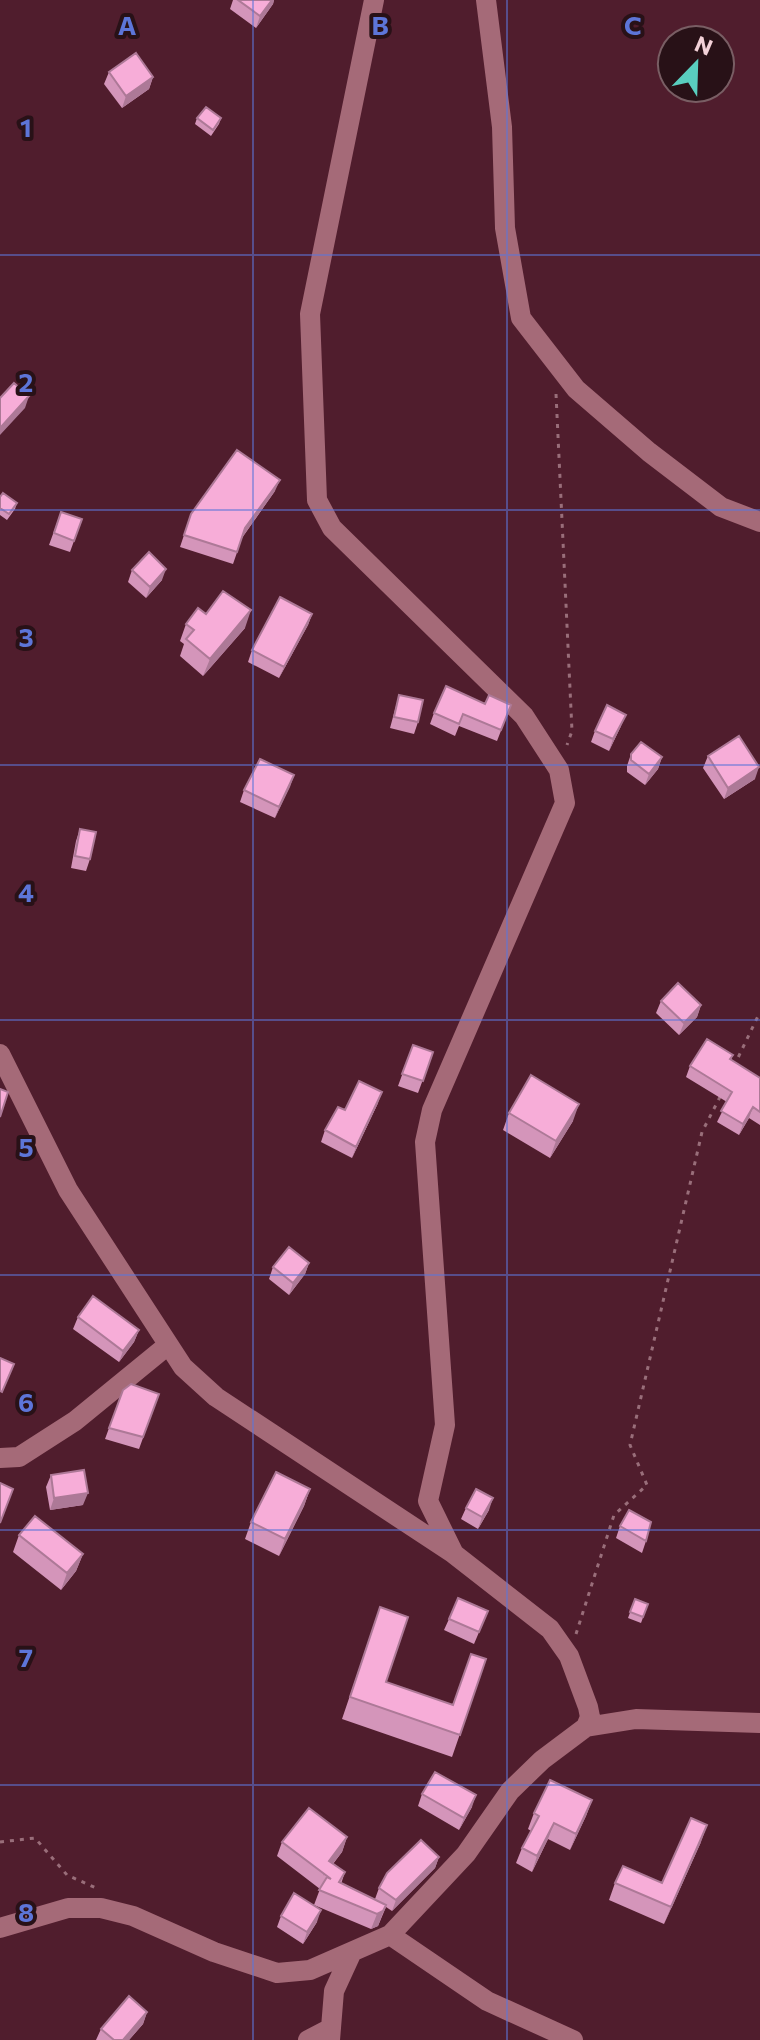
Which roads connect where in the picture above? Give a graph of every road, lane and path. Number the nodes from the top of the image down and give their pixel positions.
1 (374, 0) edge
2 (486, 0) edge
3 (556, 392) dead end
4 (760, 522) edge
5 (559, 770) junction
6 (760, 1012) edge
7 (0, 1054) edge
8 (732, 1071) edge
9 (726, 1083) edge
10 (168, 1345) junction
11 (0, 1458) edge
12 (454, 1554) junction
13 (569, 1656) junction
14 (760, 1723) edge
15 (586, 1727) junction
16 (0, 1842) edge
17 (112, 1911) junction
18 (0, 1928) edge
19 (390, 1935) junction
20 (351, 1954) junction
21 (330, 2034) edge
22 (308, 2040) edge
23 (573, 2040) edge

1 - 5 street
2 - 4 street
3 - 5 path
5 - 12 street
6 - 8 path
7 - 10 street
9 - 13 path
10 - 11 street
10 - 12 street
12 - 13 street
13 - 15 street
14 - 15 street
15 - 19 street
16 - 17 path
17 - 18 street
17 - 20 street
19 - 20 street
19 - 23 street
20 - 21 street
21 - 22 street

